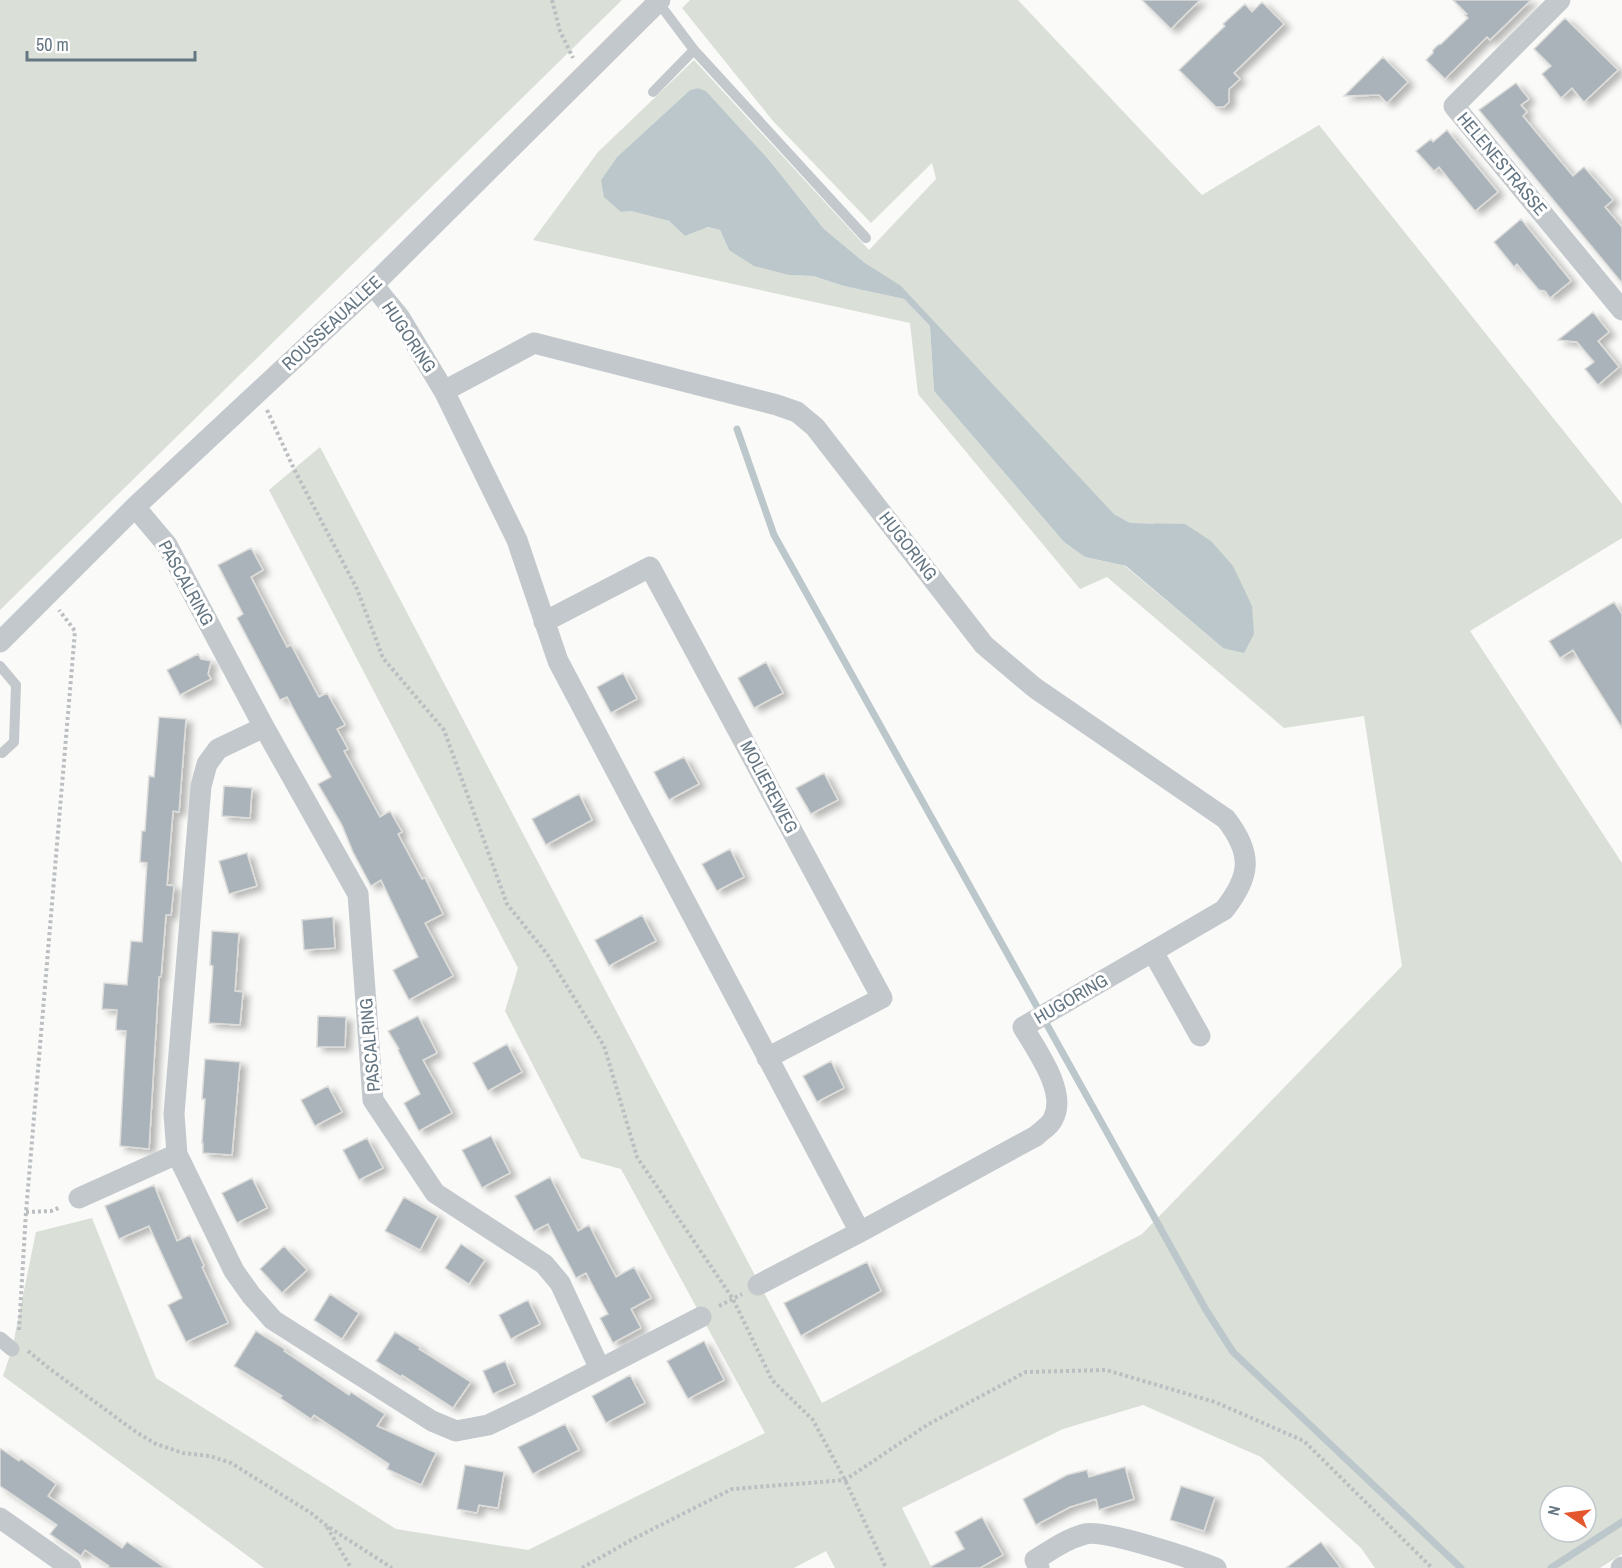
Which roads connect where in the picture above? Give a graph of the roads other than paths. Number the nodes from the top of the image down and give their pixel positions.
1 (1560, 0) edge
2 (659, 1) edge
3 (694, 51) junction
4 (653, 92) dead end
5 (866, 238) dead end
6 (373, 285) junction
7 (1622, 310) edge
8 (444, 391) junction
9 (135, 507) junction
10 (544, 622) junction
11 (0, 642) edge
12 (0, 666) edge
13 (264, 727) junction
14 (2, 753) dead end
15 (1153, 952) junction
16 (1200, 1036) dead end
17 (767, 1058) junction
18 (177, 1154) junction
19 (79, 1198) road end
20 (860, 1232) junction
21 (758, 1285) road end
22 (700, 1317) road end
23 (600, 1368) junction
24 (0, 1518) edge
25 (1031, 1565) edge
26 (71, 1568) edge
27 (1216, 1568) edge

1 - 7 street, HELENESTRASSE
2 - 3 lane
2 - 6 street, ROUSSEAUALLEE
3 - 4 lane
3 - 5 lane
6 - 8 street, HUGORING
6 - 9 street, ROUSSEAUALLEE
8 - 10 street, HUGORING
8 - 15 street, HUGORING
9 - 11 street, ROUSSEAUALLEE
9 - 13 street, PASCALRING
10 - 17 street, HUGORING
10 - 17 street, MOLIEREWEG
12 - 14 lane
13 - 18 street
13 - 23 street, PASCALRING
15 - 16 street
15 - 20 street, HUGORING
17 - 20 street, HUGORING
18 - 19 street
18 - 23 street
20 - 21 street
22 - 23 street
24 - 26 street
25 - 27 street

